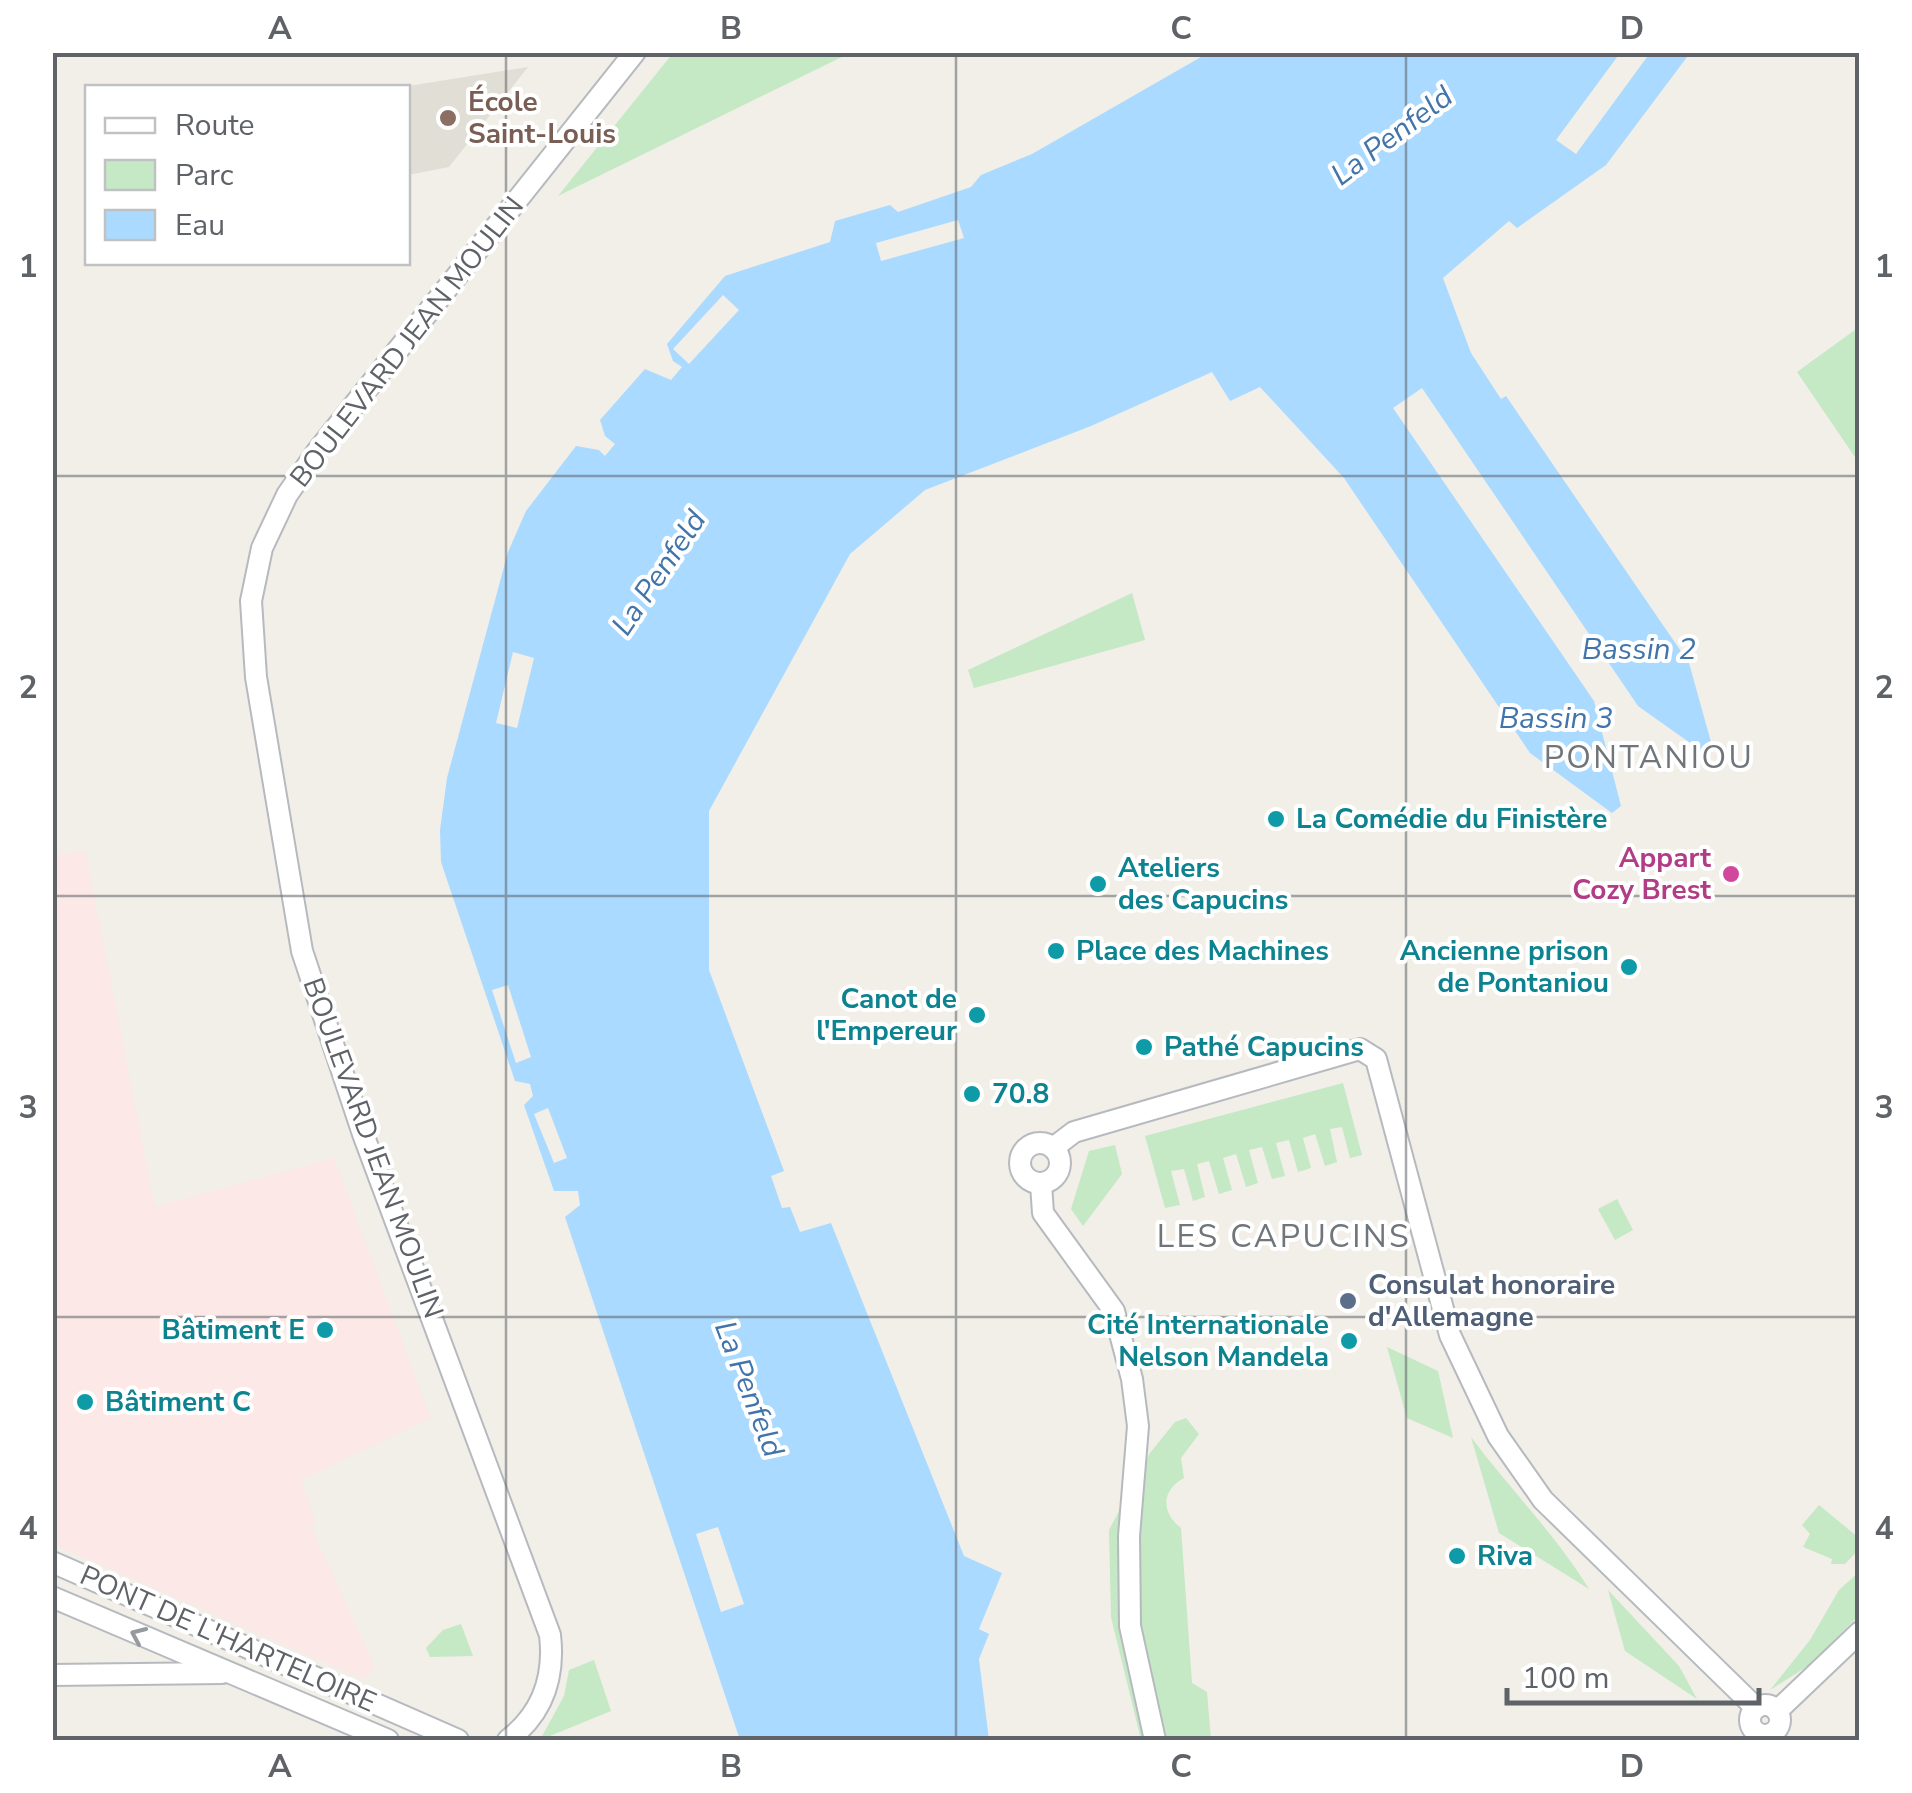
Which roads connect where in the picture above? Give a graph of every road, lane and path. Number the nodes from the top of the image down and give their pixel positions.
1 (635, 52) edge
2 (1053, 1148) junction
3 (1041, 1184) junction
4 (52, 1562) edge
5 (52, 1597) edge
6 (1860, 1632) edge
7 (224, 1673) junction
8 (52, 1675) edge
9 (1757, 1722) edge
10 (388, 1740) edge
11 (458, 1740) edge
12 (508, 1740) edge
13 (1155, 1740) edge

1 - 12 street, BOULEVARD JEAN MOULIN
2 - 3 street
2 - 3 street
2 - 9 street
3 - 13 street
4 - 11 street, PONT DE L'HARTELOIRE
7 -> 5 street
6 - 9 street
7 - 8 street
7 - 10 street

